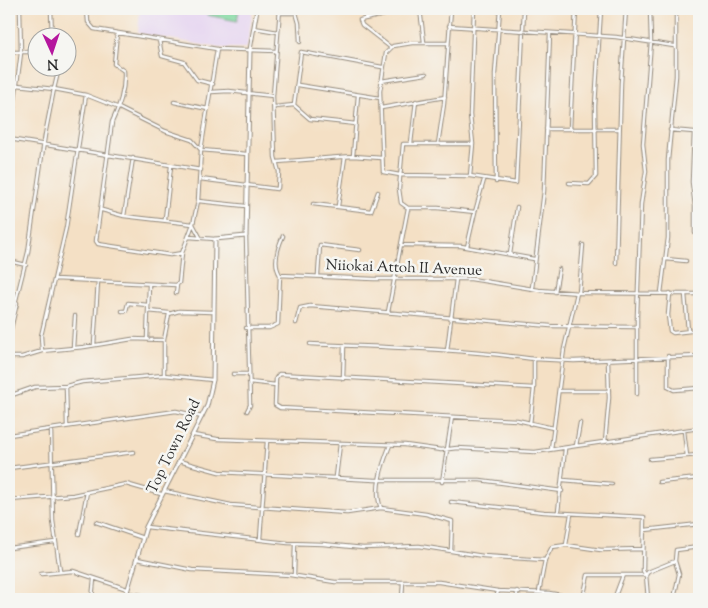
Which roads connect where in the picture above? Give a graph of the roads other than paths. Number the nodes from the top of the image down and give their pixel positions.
1 (20, 9) edge
2 (51, 9) edge
3 (87, 9) edge
4 (257, 9) edge
5 (295, 9) edge
6 (370, 9) edge
7 (412, 9) edge
8 (420, 9) edge
9 (451, 9) edge
10 (474, 9) edge
11 (500, 9) edge
12 (524, 9) edge
13 (576, 9) edge
14 (601, 9) edge
15 (626, 9) edge
16 (650, 9) edge
17 (676, 9) edge
18 (280, 11) edge
19 (296, 13) junction
20 (366, 18) junction
21 (449, 26) junction
22 (472, 27) junction
23 (52, 28) edge
24 (254, 28) junction
25 (499, 28) junction
26 (278, 32) junction
27 (524, 32) junction
28 (117, 33) junction
29 (550, 33) junction
30 (576, 35) junction
31 (600, 37) junction
32 (624, 38) junction
33 (159, 40) junction
34 (300, 42) dead end
35 (651, 42) junction
36 (424, 43) junction
37 (448, 43) junction
38 (674, 46) junction
39 (390, 48) junction
40 (217, 49) junction
41 (250, 50) junction
42 (9, 52) edge
43 (276, 52) junction
44 (21, 53) junction
45 (28, 53) edge
46 (382, 67) junction
47 (426, 74) dead end
48 (57, 78) edge
49 (381, 81) junction
50 (213, 84) junction
51 (17, 85) junction
52 (298, 85) junction
53 (54, 89) junction
54 (9, 90) edge
55 (15, 92) junction
56 (211, 92) junction
57 (248, 93) junction
58 (86, 95) junction
59 (273, 96) junction
60 (358, 96) junction
61 (445, 97) junction
62 (380, 98) junction
63 (416, 101) junction
64 (174, 102) dead end
65 (699, 103) edge
66 (294, 105) junction
67 (275, 107) junction
68 (119, 108) junction
69 (208, 108) junction
70 (381, 108) junction
71 (356, 124) junction
72 (546, 128) junction
73 (570, 128) junction
74 (596, 128) junction
75 (619, 129) junction
76 (670, 130) junction
77 (697, 132) edge
78 (9, 139) edge
79 (411, 143) junction
80 (438, 144) junction
81 (473, 144) junction
82 (9, 145) edge
83 (44, 145) junction
84 (76, 150) junction
85 (201, 150) junction
86 (247, 154) junction
87 (106, 155) junction
88 (354, 156) junction
89 (345, 157) junction
90 (134, 158) junction
91 (382, 158) junction
92 (277, 162) junction
93 (171, 166) junction
94 (201, 170) junction
95 (400, 175) junction
96 (470, 176) junction
97 (200, 179) junction
98 (484, 180) junction
99 (496, 182) junction
100 (569, 183) dead end
101 (246, 185) junction
102 (378, 192) dead end
103 (198, 202) junction
104 (313, 204) dead end
105 (246, 206) junction
106 (338, 206) junction
107 (517, 207) dead end
108 (408, 208) junction
109 (102, 210) junction
110 (475, 212) junction
111 (124, 216) junction
112 (165, 219) junction
113 (193, 224) junction
114 (694, 233) dead end
115 (246, 236) junction
116 (283, 236) dead end
117 (188, 237) junction
118 (200, 237) junction
119 (215, 239) junction
120 (402, 245) junction
121 (582, 245) dead end
122 (467, 247) junction
123 (360, 250) dead end
124 (182, 254) junction
125 (510, 254) junction
126 (534, 259) junction
127 (665, 259) junction
128 (9, 261) edge
129 (686, 261) dead end
130 (616, 263) dead end
131 (26, 264) junction
132 (559, 270) dead end
133 (280, 275) junction
134 (318, 275) junction
135 (54, 278) junction
136 (456, 278) junction
137 (393, 279) junction
138 (98, 281) junction
139 (177, 284) junction
140 (149, 285) junction
141 (532, 288) junction
142 (556, 292) junction
143 (176, 293) dead end
144 (578, 293) junction
145 (638, 293) junction
146 (661, 293) junction
147 (670, 293) junction
148 (685, 294) junction
149 (699, 294) edge
150 (9, 296) edge
151 (16, 300) junction
152 (148, 305) junction
153 (122, 311) dead end
154 (148, 311) junction
155 (212, 312) junction
156 (388, 312) junction
157 (169, 314) junction
158 (75, 316) dead end
159 (450, 318) junction
160 (296, 323) dead end
161 (569, 326) junction
162 (246, 328) junction
163 (636, 328) junction
164 (699, 330) edge
165 (688, 331) junction
166 (9, 337) edge
167 (147, 339) junction
168 (164, 340) junction
169 (310, 344) dead end
170 (94, 345) junction
171 (344, 345) junction
172 (73, 348) junction
173 (42, 351) junction
174 (447, 351) junction
175 (668, 356) junction
176 (699, 356) edge
177 (9, 357) edge
178 (636, 358) junction
179 (534, 359) junction
180 (608, 360) junction
181 (563, 361) junction
182 (233, 374) dead end
183 (248, 374) junction
184 (164, 375) junction
185 (343, 379) junction
186 (213, 380) junction
187 (249, 382) junction
188 (276, 385) junction
189 (66, 386) junction
190 (534, 388) junction
191 (699, 388) edge
192 (609, 391) junction
193 (559, 392) junction
194 (637, 394) dead end
195 (9, 396) edge
196 (247, 411) dead end
197 (202, 417) junction
198 (452, 417) junction
199 (580, 423) dead end
200 (530, 424) junction
201 (67, 426) junction
202 (553, 428) junction
203 (699, 428) edge
204 (51, 429) junction
205 (684, 430) junction
206 (9, 435) edge
207 (193, 435) junction
208 (267, 442) junction
209 (605, 442) junction
210 (340, 444) junction
211 (390, 445) junction
212 (576, 446) junction
213 (551, 449) junction
214 (565, 449) junction
215 (448, 450) junction
216 (134, 452) dead end
217 (699, 455) edge
218 (688, 456) junction
219 (650, 459) dead end
220 (179, 461) junction
221 (52, 462) junction
222 (9, 468) edge
223 (266, 475) junction
224 (336, 477) junction
225 (699, 478) edge
226 (380, 480) junction
227 (563, 480) junction
228 (442, 482) junction
229 (659, 482) dead end
230 (612, 484) dead end
231 (562, 491) junction
232 (87, 492) junction
233 (162, 492) junction
234 (53, 496) junction
235 (9, 500) edge
236 (452, 502) dead end
237 (263, 508) junction
238 (381, 508) junction
239 (558, 512) junction
240 (571, 514) junction
241 (96, 522) dead end
242 (699, 524) edge
243 (146, 527) junction
244 (645, 530) junction
245 (79, 534) dead end
246 (143, 538) junction
247 (260, 540) junction
248 (55, 542) junction
249 (296, 544) junction
250 (566, 545) junction
251 (9, 548) edge
252 (699, 548) edge
253 (644, 549) junction
254 (450, 551) junction
255 (136, 559) junction
256 (545, 560) junction
257 (675, 561) junction
258 (60, 571) junction
259 (41, 574) dead end
260 (623, 574) junction
261 (294, 575) junction
262 (646, 575) junction
263 (94, 579) junction
264 (403, 582) junction
265 (127, 591) junction
266 (498, 591) junction
267 (517, 592) junction
268 (539, 592) junction
269 (545, 593) junction
270 (402, 598) edge
271 (92, 599) edge
272 (125, 599) edge
273 (171, 599) edge
274 (496, 599) edge
275 (517, 599) edge
276 (545, 599) edge
277 (583, 599) edge
278 (614, 599) edge
279 (648, 599) edge
280 (674, 599) edge

1 - 44 street
2 - 23 street
3 - 28 street
4 - 24 street
5 - 19 street
6 - 20 street
7 - 20 street
8 - 36 street
9 - 21 street
10 - 22 street
11 - 25 street
12 - 27 street
13 - 30 street
14 - 31 street
15 - 32 street
16 - 35 street
17 - 38 street
18 - 19 street
18 - 26 street
19 - 34 street
20 - 39 street
21 - 22 street
21 - 37 street
22 - 25 street
22 - 81 street
24 - 26 street
24 - 41 street
25 - 27 street
25 - 99 street
26 - 43 street
27 - 29 street
27 - 99 street
28 - 33 street
28 - 68 street
29 - 30 street
29 - 72 street
30 - 31 street
30 - 73 street
31 - 32 street
31 - 74 street
32 - 35 street
32 - 75 street
33 - 40 street
33 - 50 street
35 - 38 street
35 - 145 street
36 - 37 street
36 - 39 street
37 - 61 street
38 - 76 street
39 - 46 street
40 - 41 street
40 - 50 street
41 - 43 street
41 - 57 street
42 - 44 street
43 - 59 street
44 - 45 street
44 - 51 street
46 - 49 street
46 - 52 street
47 - 49 street
48 - 53 street
49 - 62 street
50 - 56 street
51 - 53 street
51 - 55 street
52 - 60 street
52 - 66 street
53 - 58 street
53 - 83 street
54 - 55 street
55 - 78 street
56 - 57 street
56 - 69 street
57 - 59 street
57 - 86 street
58 - 68 street
58 - 84 street
59 - 67 street
60 - 62 street
60 - 71 street
61 - 63 street
61 - 80 street
62 - 70 street
63 - 70 street
63 - 79 street
64 - 69 street
65 - 77 street
66 - 67 street
66 - 71 street
67 - 92 street
68 - 85 street
68 - 87 street
69 - 85 street
70 - 91 street
71 - 88 street
72 - 73 street
72 - 126 street
73 - 74 street
74 - 75 street
74 - 100 street
75 - 130 street
76 - 77 street
76 - 127 street
77 - 114 street
78 - 82 street
78 - 83 street
79 - 80 street
79 - 95 street
80 - 81 street
81 - 96 street
83 - 84 street
83 - 131 street
84 - 87 street
84 - 135 street
85 - 86 street
85 - 94 street
86 - 101 street
87 - 90 street
87 - 109 street
88 - 89 street
88 - 91 street
89 - 92 street
89 - 106 street
90 - 93 street
90 - 111 street
91 - 95 street
92 - 101 street
93 - 94 street
93 - 112 street
94 - 97 street
95 - 96 street
95 - 108 street
96 - 98 street
97 - 101 street
97 - 103 street
98 - 99 street
98 - 110 street
101 - 105 street
102 - 106 street
103 - 105 street
103 - 113 street
104 - 106 street
105 - 115 street
107 - 125 street
108 - 110 street
108 - 120 street
109 - 111 street
109 - 124 street
110 - 122 street
111 - 112 street
112 - 113 street
113 - 117 street
113 - 118 street
115 - 119 street
115 - 162 street
116 - 133 street
117 - 118 street
117 - 124 street
118 - 119 street
119 - 155 street, Top Town Road
120 - 122 street
120 - 137 street
121 - 144 street
122 - 125 street
123 - 134 street
124 - 139 street
125 - 126 street
126 - 141 street
127 - 129 street
127 - 146 street
128 - 131 street
131 - 151 street
132 - 142 street
133 - 134 street, Niiokai Attoh II Avenue
133 - 162 street
134 - 137 street, Niiokai Attoh II Avenue
135 - 138 street
135 - 173 street
136 - 137 street, Niiokai Attoh II Avenue
136 - 141 street, Niiokai Attoh II Avenue
136 - 159 street
137 - 156 street
138 - 140 street
138 - 170 street
139 - 140 street
139 - 143 street
140 - 152 street
141 - 142 street, Niiokai Attoh II Avenue
142 - 144 street, Niiokai Attoh II Avenue
144 - 145 street, Niiokai Attoh II Avenue
144 - 161 street
145 - 146 street, Niiokai Attoh II Avenue
145 - 163 street
146 - 147 street, Niiokai Attoh II Avenue
147 - 148 street, Niiokai Attoh II Avenue
147 - 165 street
148 - 149 street, Niiokai Attoh II Avenue
148 - 165 street
150 - 151 street
151 - 166 street
152 - 153 street
152 - 154 street
154 - 157 street
154 - 167 street
155 - 157 street
155 - 186 street, Top Town Road
156 - 159 street
156 - 160 street
157 - 168 street
158 - 172 street
159 - 161 street
159 - 174 street
161 - 163 street
161 - 181 street
162 - 183 street
163 - 178 street
164 - 165 street
167 - 168 street
167 - 170 street
168 - 184 street
169 - 171 street
170 - 172 street
171 - 174 street
171 - 185 street
172 - 173 street
173 - 177 street
174 - 179 street
175 - 176 street
175 - 178 street
175 - 191 street
178 - 180 street
178 - 194 street
179 - 181 street
179 - 190 street
180 - 181 street
180 - 192 street
181 - 193 street
182 - 183 street
183 - 187 street
184 - 186 street
184 - 189 street
185 - 188 street
185 - 190 street
186 - 197 street, Top Town Road
187 - 188 street
187 - 196 street
188 - 198 street
189 - 195 street
189 - 201 street
190 - 200 street
192 - 193 street
192 - 209 street
193 - 202 street
197 - 201 street
197 - 207 street, Top Town Road
198 - 200 street
198 - 215 street
199 - 212 street
200 - 202 street
201 - 204 street
202 - 213 street
203 - 205 street
204 - 206 street
204 - 221 street
205 - 209 street
205 - 218 street
207 - 208 street
207 - 220 street, Top Town Road
208 - 210 street
208 - 223 street
209 - 212 street
210 - 211 street
210 - 224 street
211 - 215 street
211 - 226 street
212 - 214 street
213 - 214 street
213 - 215 street
214 - 227 street
215 - 228 street
216 - 221 street
217 - 218 street
218 - 219 street
220 - 223 street
220 - 233 street, Top Town Road
221 - 222 street
221 - 234 street
223 - 224 street
223 - 237 street
224 - 226 street
225 - 229 street
226 - 228 street
226 - 238 street
227 - 230 street
227 - 231 street
228 - 231 street
231 - 239 street
232 - 233 street
232 - 234 street
232 - 245 street
233 - 237 street
233 - 243 street, Top Town Road
234 - 235 street
234 - 248 street
236 - 239 street
237 - 238 street
237 - 247 street
238 - 254 street
239 - 240 street
240 - 244 street
240 - 250 street
241 - 246 street
242 - 244 street
243 - 246 street, Top Town Road
243 - 247 street
244 - 253 street
246 - 255 street, Top Town Road
247 - 249 street
248 - 251 street
248 - 258 street
249 - 254 street
249 - 261 street
250 - 253 street
250 - 256 street
252 - 257 street
253 - 262 street
254 - 256 street
255 - 261 street
255 - 265 street, Top Town Road
256 - 268 street
257 - 262 street
257 - 280 street
258 - 259 street
258 - 263 street
260 - 262 street
260 - 277 street
260 - 278 street
261 - 264 street
262 - 279 street
263 - 265 street
263 - 271 street
264 - 266 street
264 - 270 street
265 - 272 street, Top Town Road
265 - 273 street
266 - 267 street
266 - 274 street
267 - 268 street
267 - 275 street
268 - 269 street
269 - 276 street
269 - 277 street

